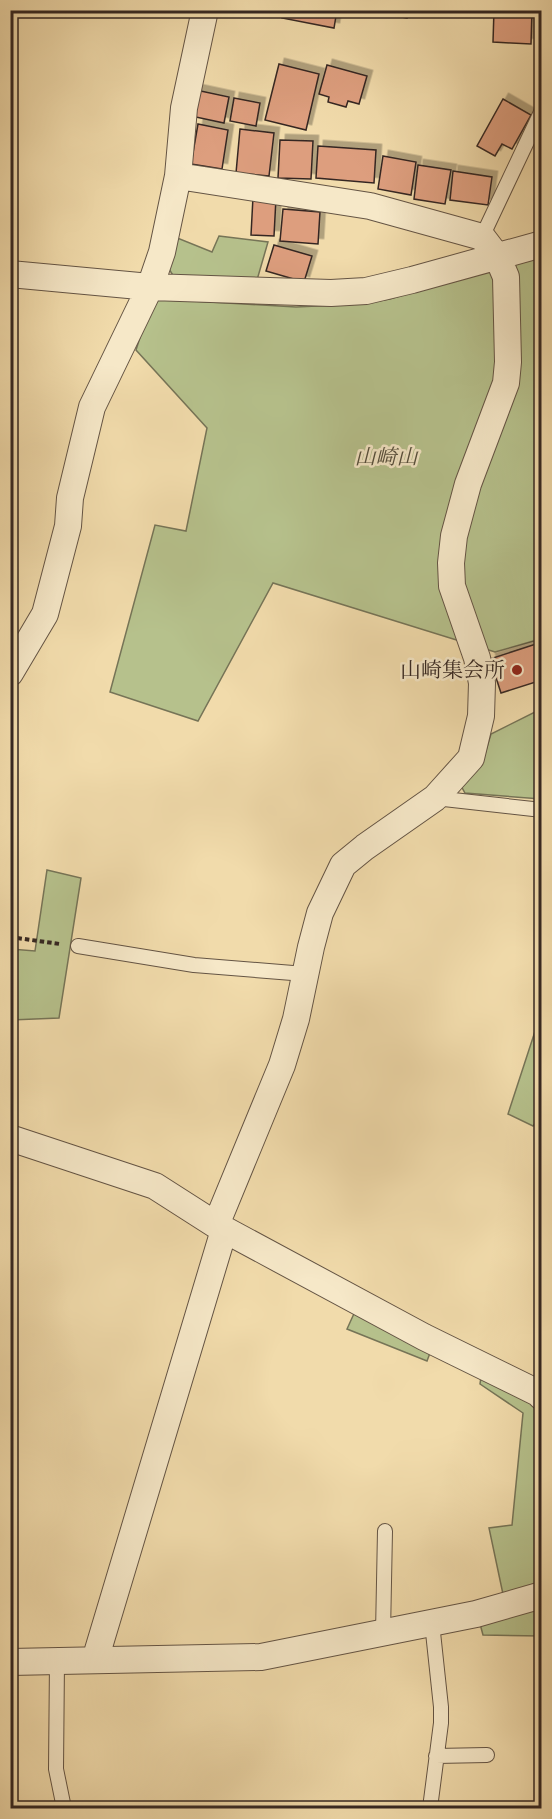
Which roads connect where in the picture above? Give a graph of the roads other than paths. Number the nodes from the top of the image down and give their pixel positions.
1 (205, 10) edge
2 (542, 110) edge
3 (178, 176) junction
4 (482, 237) junction
5 (542, 244) edge
6 (498, 258) junction
7 (10, 274) edge
8 (150, 287) junction
9 (10, 673) edge
10 (435, 798) junction
11 (542, 810) edge
12 (78, 946) road end
13 (305, 974) junction
14 (10, 1138) edge
15 (220, 1228) junction
16 (542, 1397) edge
17 (385, 1531) dead end
18 (542, 1595) edge
19 (432, 1623) junction
20 (383, 1633) junction
21 (95, 1660) junction
22 (57, 1661) junction
23 (10, 1662) edge
24 (487, 1755) dead end
25 (436, 1756) junction
26 (64, 1809) edge
27 (430, 1809) edge

1 - 3 street
2 - 4 lane
3 - 4 street
3 - 8 street
4 - 6 street
5 - 6 street
6 - 8 street
6 - 10 street
7 - 8 street
8 - 9 street
10 - 11 lane
10 - 13 street
12 - 13 lane
13 - 15 street
14 - 15 street
15 - 16 street
15 - 21 street
17 - 20 lane
18 - 19 street
19 - 20 street
19 - 25 lane
20 - 21 street
21 - 22 street
22 - 23 street
22 - 26 lane
24 - 25 lane
25 - 27 lane

